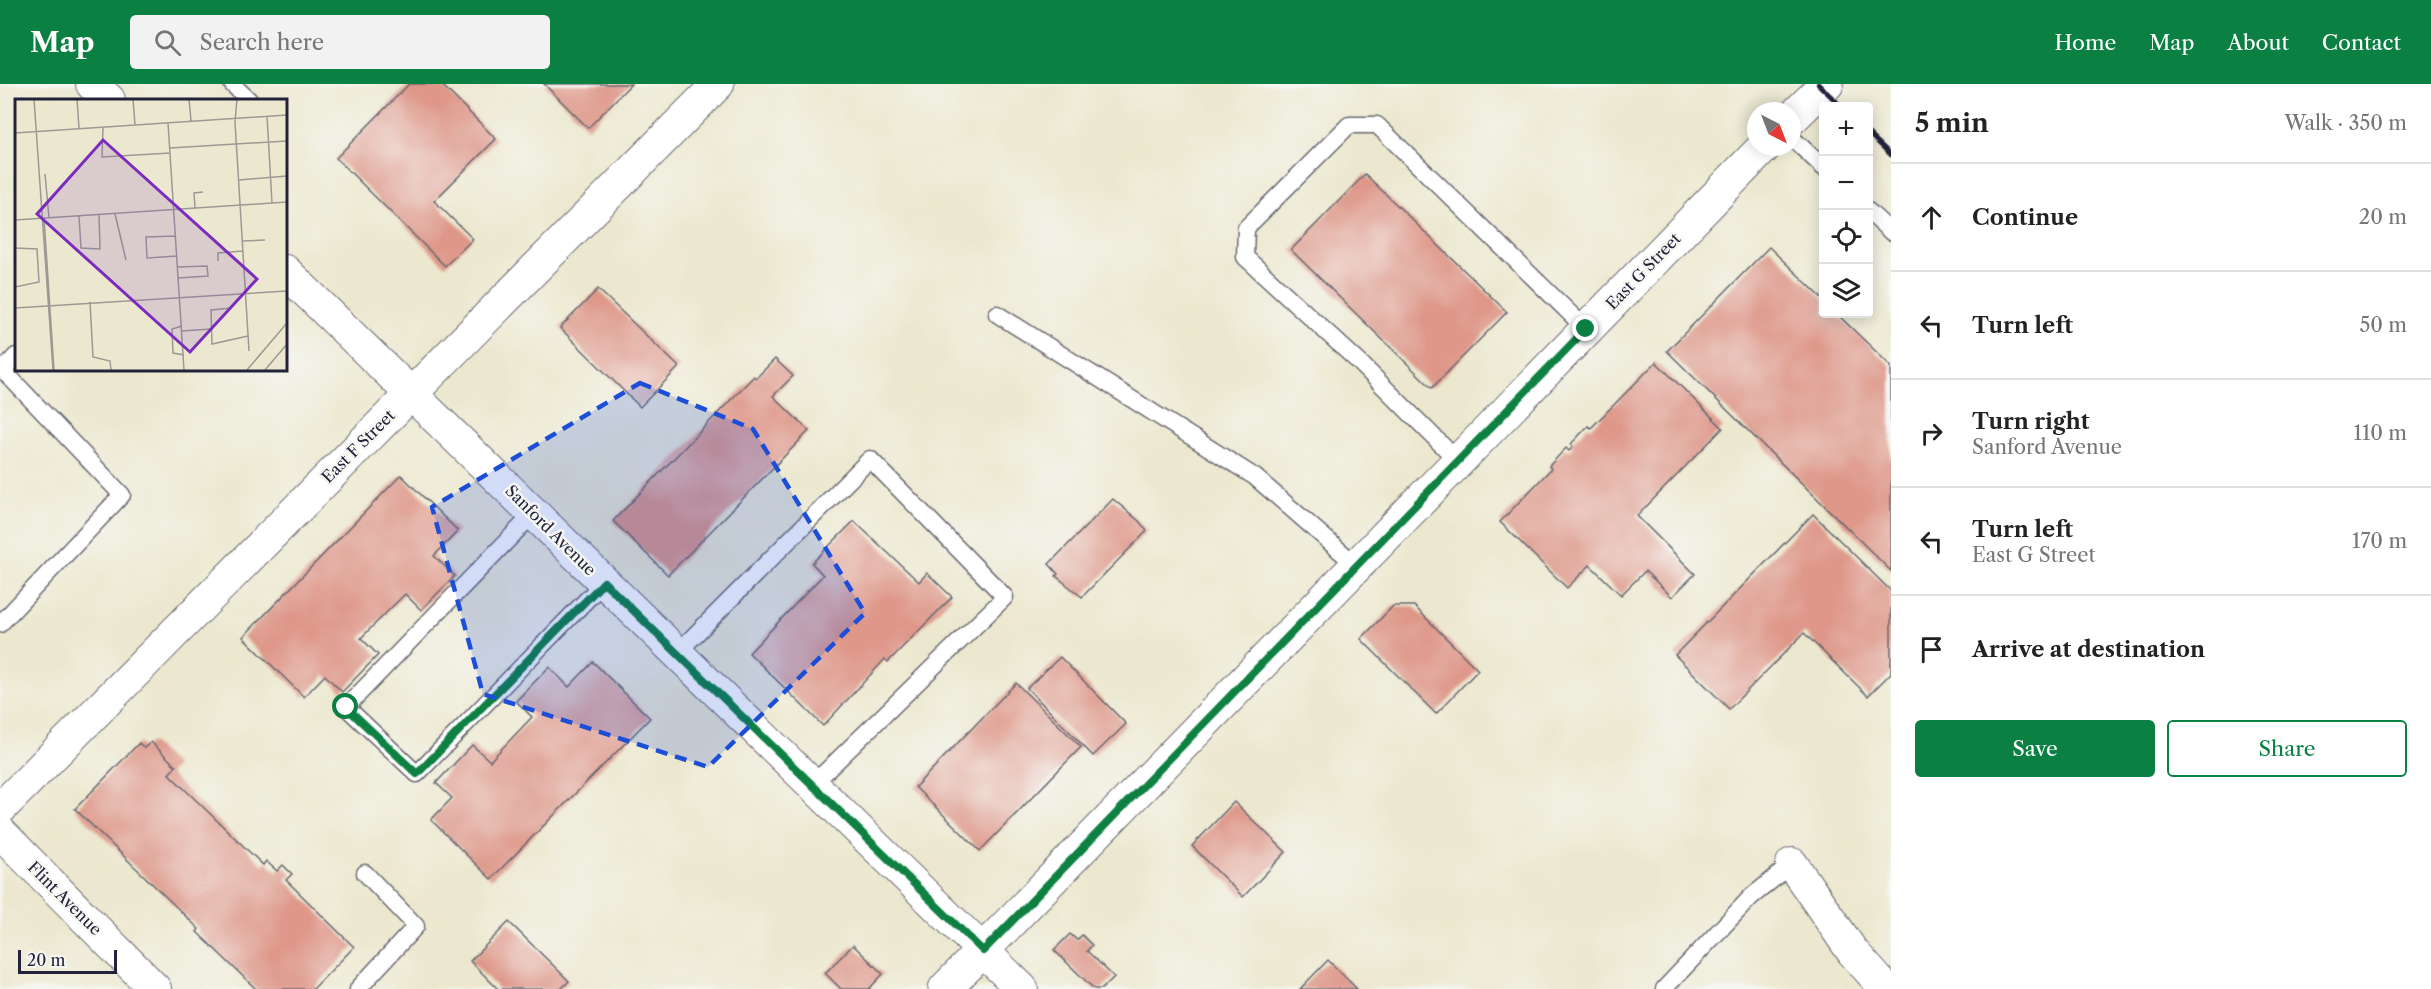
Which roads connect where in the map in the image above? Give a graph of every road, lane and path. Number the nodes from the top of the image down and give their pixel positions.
1 (92, 84) edge
2 (232, 84) edge
3 (718, 84) edge
4 (1815, 88) edge
5 (108, 99) edge
6 (248, 99) edge
7 (1801, 106) edge
8 (1801, 146) edge
9 (1755, 156) edge
10 (1819, 163) edge
11 (1873, 215) edge
12 (1891, 232) edge
13 (286, 272) edge
14 (997, 314) dead end
15 (1586, 329) junction
16 (15, 357) edge
17 (2, 369) edge
18 (410, 393) junction
19 (1458, 460) junction
20 (534, 513) junction
21 (1356, 565) junction
22 (604, 582) junction
23 (0, 624) edge
24 (677, 653) junction
25 (812, 785) junction
26 (0, 809) edge
27 (0, 832) edge
28 (1792, 864) joint
29 (365, 873) dead end
30 (983, 951) junction
31 (155, 989) edge
32 (358, 989) edge
33 (945, 989) edge
34 (1022, 989) edge
35 (1664, 989) edge
36 (1887, 989) edge

1 - 5 street
2 - 6 lane
3 - 18 street, East F Street
4 - 7 street
8 - 10 lane
9 - 15 street, East G Street
11 - 12 lane
13 - 18 street, Sanford Avenue
14 - 21 lane
15 - 19 street, East G Street
15 - 19 lane
16 - 17 lane
17 - 23 lane
18 - 20 street, Sanford Avenue
18 - 26 street, East F Street
19 - 21 street, East G Street
20 - 22 street, Sanford Avenue
20 - 22 lane
21 - 30 street, East G Street
22 - 24 street, Sanford Avenue
24 - 25 street, Sanford Avenue
24 - 25 lane
25 - 30 street, Sanford Avenue
27 - 31 street, Flint Avenue
28 - 35 lane
28 - 36 street
29 - 32 lane
30 - 33 street, East G Street
30 - 34 street, Sanford Avenue

